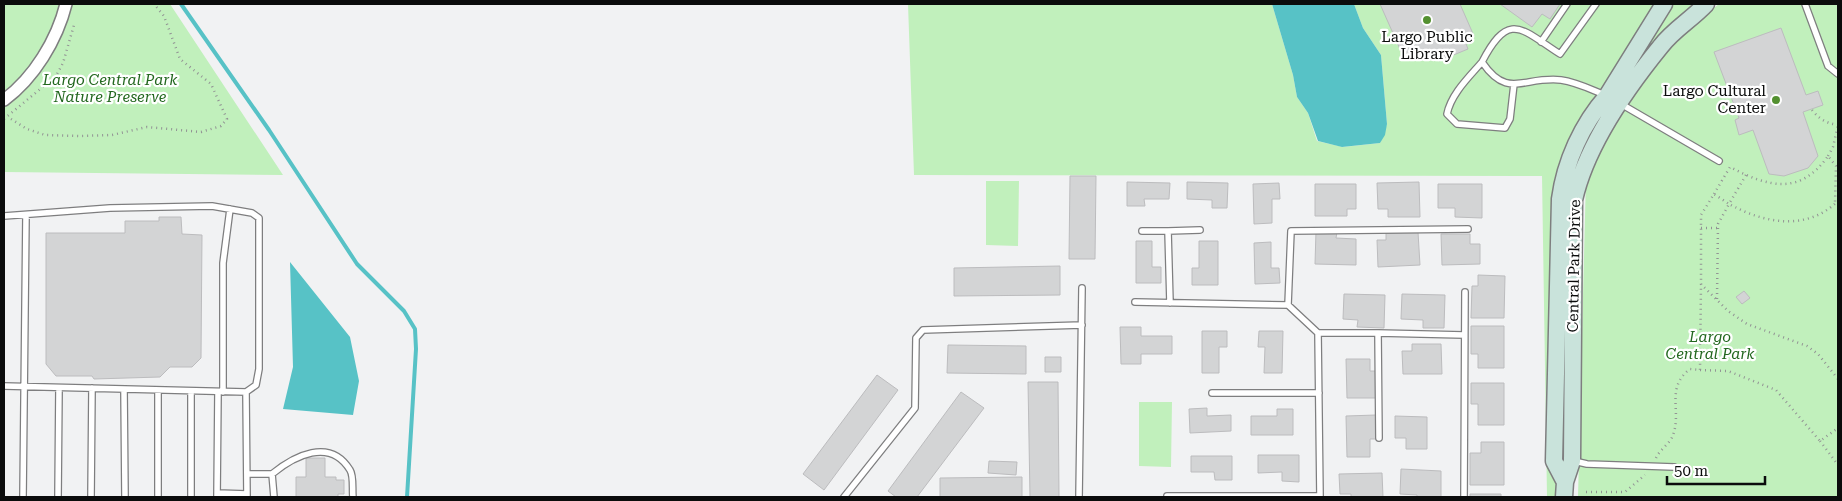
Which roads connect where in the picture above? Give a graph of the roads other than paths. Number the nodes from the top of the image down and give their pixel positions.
1 (66, 4) edge
2 (1567, 4) edge
3 (1596, 4) edge
4 (1664, 4) edge
5 (1706, 4) edge
6 (1805, 4) edge
7 (1541, 42) junction
8 (1482, 62) junction
9 (1838, 74) edge
10 (1514, 84) junction
11 (4, 100) edge
12 (1613, 100) junction
13 (1719, 161) dead end
14 (230, 209) junction
15 (26, 215) junction
16 (4, 216) edge
17 (1468, 229) dead end
18 (1200, 230) dead end
19 (1142, 231) dead end
20 (1168, 231) junction
21 (1082, 288) dead end
22 (1465, 292) dead end
23 (1135, 302) dead end
24 (1170, 303) junction
25 (1288, 305) junction
26 (1082, 326) junction
27 (1318, 334) junction
28 (1378, 334) junction
29 (1464, 335) junction
30 (4, 386) edge
31 (24, 387) junction
32 (59, 388) junction
33 (92, 388) junction
34 (124, 389) junction
35 (158, 390) junction
36 (191, 391) junction
37 (220, 392) junction
38 (246, 392) junction
39 (1319, 393) junction
40 (1212, 394) dead end
41 (1380, 438) dead end
42 (1572, 461) junction
43 (1674, 467) dead end
44 (247, 474) junction
45 (272, 474) junction
46 (1564, 489) edge
47 (217, 495) edge
48 (247, 496) edge
49 (1167, 496) edge
50 (1320, 496) edge
51 (23, 497) edge
52 (58, 497) edge
53 (91, 497) edge
54 (125, 497) edge
55 (158, 497) edge
56 (191, 497) edge
57 (274, 497) edge
58 (353, 497) edge
59 (844, 497) edge
60 (1079, 497) edge
61 (1464, 497) edge

1 - 11 street
2 - 7 lane
3 - 7 lane
4 - 12 street, Central Park Drive
5 - 12 street, Central Park Drive
6 - 9 lane
7 - 8 lane
8 - 10 lane
8 - 10 lane
10 - 12 lane
12 - 13 lane
12 - 42 street, Central Park Drive
12 - 46 street, Central Park Drive
14 - 15 lane
14 - 37 lane
14 - 38 lane
15 - 16 lane
15 - 31 lane
17 - 25 lane
18 - 20 lane
19 - 20 lane
20 - 24 lane
21 - 26 lane
22 - 29 lane
23 - 24 lane
24 - 25 lane
25 - 27 lane
26 - 59 lane
26 - 60 lane
27 - 28 lane
27 - 39 lane
28 - 29 lane
28 - 41 lane
29 - 61 lane
30 - 31 lane
31 - 32 lane
31 - 51 lane
32 - 33 lane
32 - 52 lane
33 - 34 lane
33 - 53 lane
34 - 35 lane
34 - 54 lane
35 - 36 lane
35 - 55 lane
36 - 37 lane
36 - 56 lane
37 - 38 lane
37 - 47 lane
38 - 44 lane
39 - 40 lane
39 - 50 lane
42 - 43 lane
42 - 46 street, Central Park Drive
44 - 45 lane
44 - 48 lane
45 - 57 lane
45 - 58 lane
47 - 48 lane
49 - 50 lane

